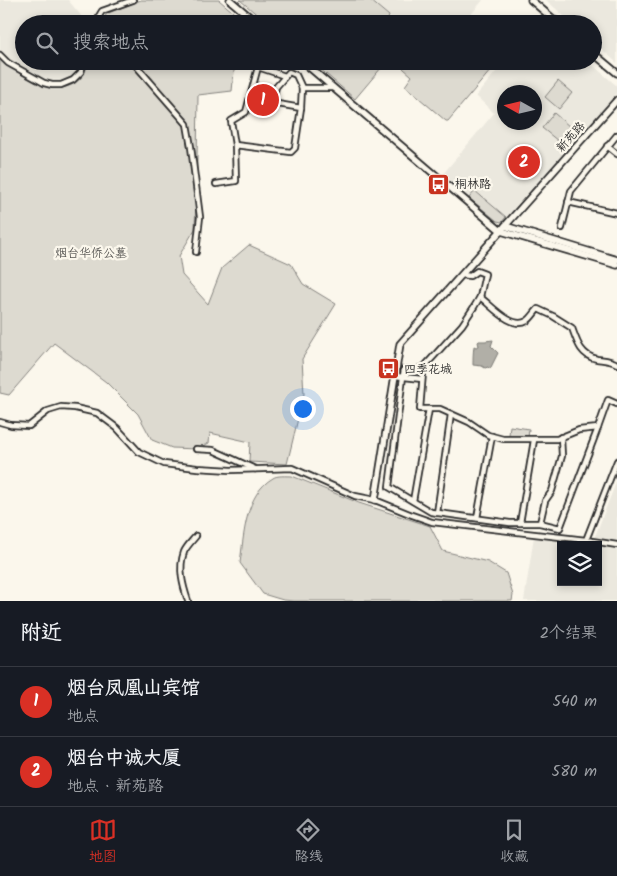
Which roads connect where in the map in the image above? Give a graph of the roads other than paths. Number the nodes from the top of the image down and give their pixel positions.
1 (133, 0) edge
2 (230, 0) edge
3 (531, 0) edge
4 (100, 15) edge
5 (248, 15) edge
6 (548, 15) edge
7 (0, 55) edge
8 (602, 60) edge
9 (15, 67) edge
10 (21, 70) edge
11 (82, 70) edge
12 (140, 70) edge
13 (257, 70) edge
14 (267, 70) edge
15 (312, 70) edge
16 (617, 73) edge
17 (285, 76) junction
18 (302, 88) junction
19 (333, 88) junction
20 (617, 100) edge
21 (301, 108) junction
22 (617, 135) edge
23 (235, 145) junction
24 (607, 146) junction
25 (617, 154) edge
26 (216, 184) dead end
27 (568, 202) junction
28 (617, 214) edge
29 (503, 228) junction
30 (562, 228) dead end
31 (196, 252) dead end
32 (617, 260) edge
33 (617, 265) edge
34 (462, 274) junction
35 (480, 296) junction
36 (617, 364) edge
37 (424, 367) junction
38 (395, 376) junction
39 (403, 377) junction
40 (422, 379) junction
41 (617, 404) edge
42 (429, 409) junction
43 (451, 414) junction
44 (0, 422) edge
45 (598, 428) junction
46 (492, 436) junction
47 (561, 437) junction
48 (534, 440) junction
49 (196, 449) dead end
50 (617, 461) edge
51 (256, 469) junction
52 (375, 500) junction
53 (413, 501) junction
54 (437, 513) junction
55 (477, 518) junction
56 (520, 523) junction
57 (540, 523) junction
58 (196, 536) dead end
59 (586, 540) junction
60 (617, 545) edge
61 (188, 601) edge

1 - 4 street
2 - 5 street
3 - 6 street
7 - 9 street
8 - 16 street
10 - 11 street
12 - 31 street
13 - 23 street
14 - 17 street
15 - 19 street
17 - 18 street
17 - 21 street
18 - 19 street
18 - 21 street
19 - 29 street
20 - 29 street, 新苑路
21 - 23 street
22 - 24 street
23 - 26 street
24 - 25 street
24 - 27 street
27 - 28 street
27 - 30 street
29 - 32 street
29 - 33 street
29 - 34 street, 新苑路
34 - 35 street
34 - 38 street, 新苑路
35 - 36 street
35 - 37 street
37 - 39 street
37 - 40 street
38 - 39 street
38 - 52 street, 新苑路
39 - 40 street
39 - 53 street
40 - 42 street
41 - 45 street
42 - 43 street
42 - 53 street
43 - 46 street
43 - 54 street
44 - 51 street
45 - 47 street
45 - 57 street
46 - 48 street
46 - 55 street
47 - 48 street
47 - 57 street
48 - 56 street
49 - 51 street
50 - 59 street
51 - 52 street
52 - 59 street
53 - 54 street
54 - 55 street
55 - 56 street
56 - 57 street
58 - 61 street
59 - 60 street

